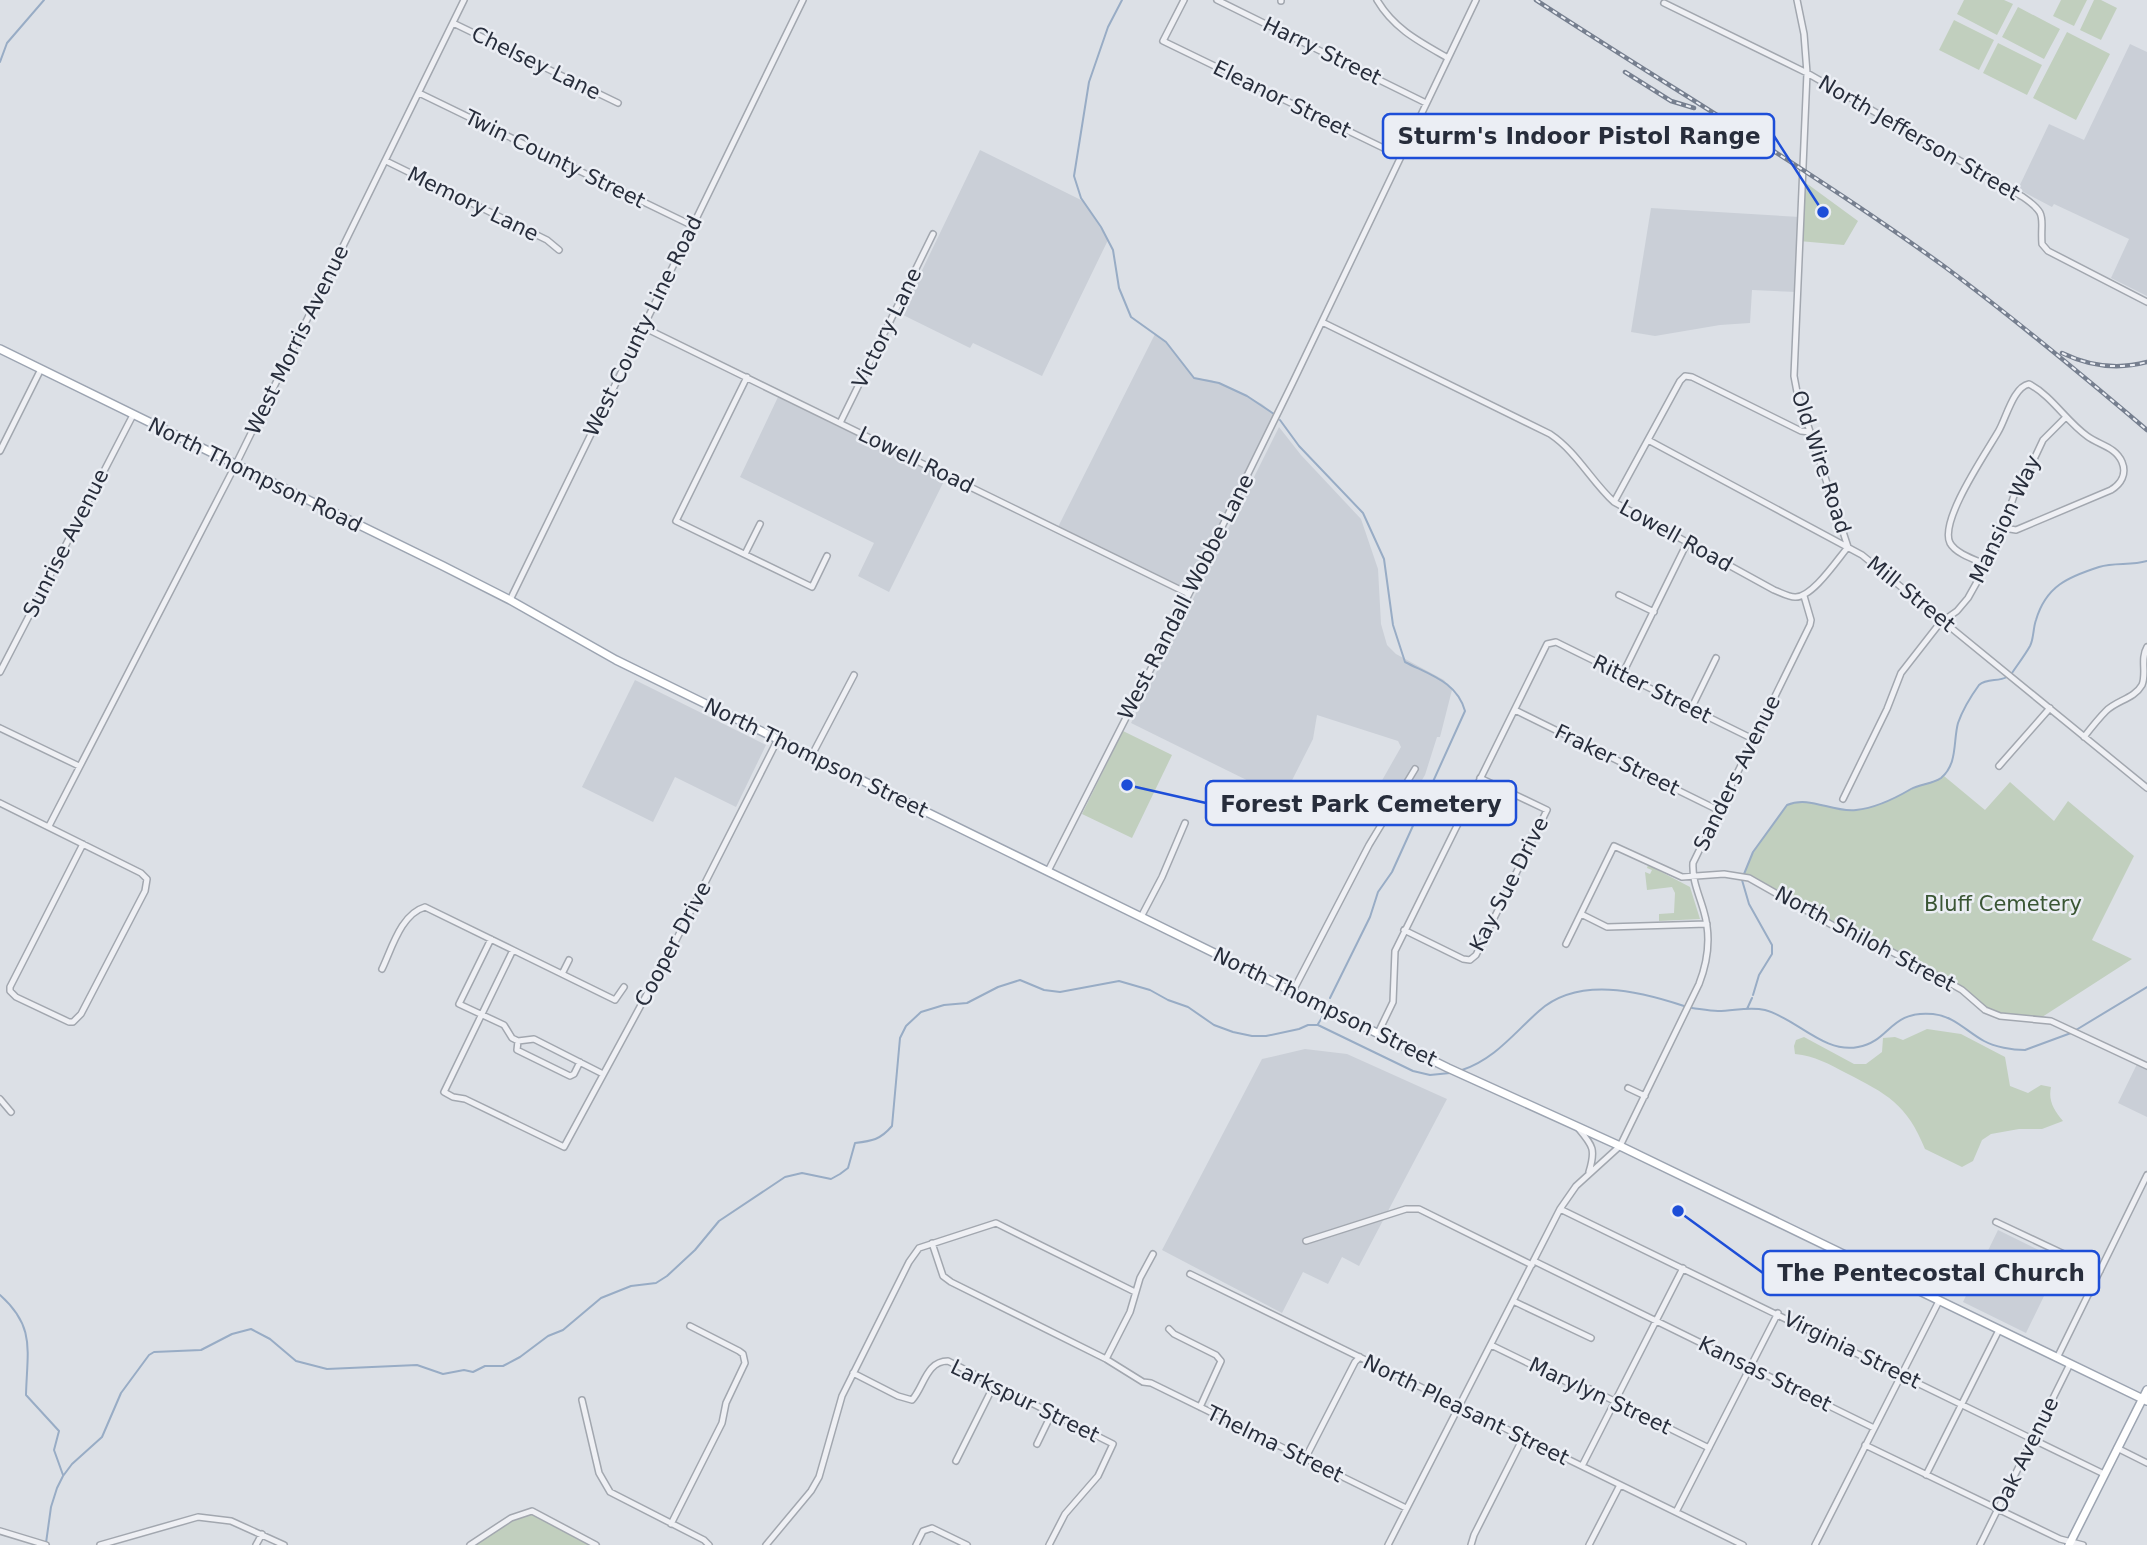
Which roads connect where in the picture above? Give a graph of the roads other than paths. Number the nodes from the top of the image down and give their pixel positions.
1 (464, 0) edge
2 (803, 0) edge
3 (1184, 0) edge
4 (1217, 0) edge
5 (1377, 0) edge
6 (1476, 0) edge
7 (1797, 0) edge
8 (1664, 3) dead end
9 (453, 23) junction
10 (1448, 58) junction
11 (1807, 73) junction
12 (419, 93) junction
13 (618, 103) dead end
14 (1426, 103) junction
15 (1400, 156) junction
16 (386, 161) junction
17 (691, 225) junction
18 (933, 234) dead end
19 (559, 250) dead end
20 (2147, 302) edge
21 (1322, 322) junction
22 (642, 327) junction
23 (0, 349) edge
24 (41, 369) junction
25 (747, 377) junction
26 (133, 415) junction
27 (2066, 417) junction
28 (840, 423) junction
29 (1810, 432) junction
30 (1647, 440) junction
31 (0, 451) edge
32 (235, 466) junction
33 (1614, 502) junction
34 (760, 524) dead end
35 (2004, 528) junction
36 (1687, 544) junction
37 (1847, 547) junction
38 (745, 554) junction
39 (827, 556) dead end
40 (1987, 565) junction
41 (1189, 594) junction
42 (1619, 595) dead end
43 (1804, 596) junction
44 (510, 600) junction
45 (1654, 612) junction
46 (1944, 621) junction
47 (2147, 647) edge
48 (1716, 657) dead end
49 (0, 672) edge
50 (855, 675) dead end
51 (1622, 675) junction
52 (2050, 708) junction
53 (1691, 709) junction
54 (1515, 710) junction
55 (0, 728) edge
56 (2084, 737) junction
57 (778, 739) junction
58 (1753, 739) junction
59 (812, 755) junction
60 (79, 766) junction
61 (1998, 766) dead end
62 (1415, 769) dead end
63 (1480, 778) junction
64 (2147, 788) edge
65 (1843, 799) dead end
66 (0, 803) edge
67 (1718, 810) junction
68 (1185, 823) dead end
69 (49, 827) junction
70 (83, 844) junction
71 (1048, 871) junction
72 (1692, 877) junction
73 (1581, 915) junction
74 (1141, 917) junction
75 (1707, 924) junction
76 (1404, 930) junction
77 (491, 939) junction
78 (1566, 944) dead end
79 (513, 950) junction
80 (569, 960) dead end
81 (382, 969) dead end
82 (562, 974) junction
83 (624, 987) dead end
84 (1293, 991) junction
85 (481, 1014) junction
86 (1378, 1033) junction
87 (518, 1041) junction
88 (580, 1062) junction
89 (2147, 1066) edge
90 (603, 1074) junction
91 (1628, 1088) dead end
92 (1644, 1096) junction
93 (0, 1099) edge
94 (11, 1112) dead end
95 (1576, 1126) junction
96 (1620, 1146) junction
97 (1589, 1173) junction
98 (2147, 1175) edge
99 (1560, 1209) junction
100 (1996, 1222) dead end
101 (1306, 1241) dead end
102 (932, 1242) junction
103 (1153, 1254) dead end
104 (1533, 1263) junction
105 (1684, 1268) junction
106 (2100, 1271) junction
107 (1190, 1274) dead end
108 (1135, 1292) junction
109 (1513, 1301) junction
110 (1939, 1301) junction
111 (1778, 1313) junction
112 (1656, 1320) junction
113 (690, 1326) dead end
114 (1169, 1329) dead end
115 (1999, 1330) junction
116 (1591, 1338) dead end
117 (1491, 1345) junction
118 (1360, 1357) junction
119 (2057, 1358) junction
120 (1106, 1359) junction
121 (2070, 1364) junction
122 (1751, 1367) junction
123 (853, 1373) junction
124 (1901, 1374) junction
125 (994, 1385) junction
126 (2147, 1390) edge
127 (582, 1400) dead end
128 (2145, 1400) edge
129 (1614, 1401) junction
130 (1962, 1404) junction
131 (1200, 1406) junction
132 (1459, 1406) junction
133 (1052, 1413) junction
134 (1874, 1427) junction
135 (1523, 1438) junction
136 (2033, 1439) junction
137 (1037, 1444) dead end
138 (1865, 1445) junction
139 (1709, 1448) junction
140 (2117, 1448) junction
141 (1305, 1459) junction
142 (956, 1461) dead end
143 (2147, 1463) edge
144 (1582, 1466) junction
145 (2104, 1474) junction
146 (1926, 1475) junction
147 (1620, 1485) junction
148 (1406, 1508) junction
149 (1997, 1510) junction
150 (1676, 1512) junction
151 (671, 1524) junction
152 (0, 1531) edge
153 (262, 1534) junction
154 (480, 1542) edge
155 (2069, 1543) edge
156 (46, 1545) edge
157 (100, 1545) edge
158 (256, 1545) edge
159 (284, 1545) edge
160 (470, 1545) edge
161 (596, 1545) edge
162 (709, 1545) edge
163 (765, 1545) edge
164 (916, 1545) edge
165 (967, 1545) edge
166 (1049, 1545) edge
167 (1388, 1545) edge
168 (1471, 1545) edge
169 (1589, 1545) edge
170 (1743, 1545) edge
171 (1815, 1545) edge
172 (1980, 1545) edge
173 (2083, 1545) edge

1 - 9 street, West Morris Avenue
2 - 17 street, West County Line Road
3 - 15 street, Eleanor Street
4 - 14 street, Harry Street
5 - 10 street
6 - 10 street, West Randall Wobbe Lane
7 - 11 street, Old Wire Road
8 - 11 street
9 - 12 street, West Morris Avenue
9 - 13 street, Chelsey Lane
10 - 14 street, West Randall Wobbe Lane
11 - 20 street, North Jefferson Street
11 - 29 street, Old Wire Road
12 - 16 street, West Morris Avenue
12 - 17 street, Twin County Street
14 - 15 street, West Randall Wobbe Lane
15 - 21 street, West Randall Wobbe Lane
16 - 19 street, Memory Lane
16 - 32 street, West Morris Avenue
17 - 22 street, West County Line Road
18 - 28 street, Victory Lane
21 - 33 street, Lowell Road
21 - 41 street, West Randall Wobbe Lane
22 - 25 street, Lowell Road
22 - 44 street, West County Line Road
23 - 24 main road, North Thompson Road
24 - 26 main road, North Thompson Road
24 - 31 street
25 - 28 street, Lowell Road
25 - 38 street
26 - 32 main road, North Thompson Road
26 - 49 street, Sunrise Avenue
27 - 35 street, Mansion Way
27 - 35 street
27 - 40 street
28 - 41 street, Lowell Road
29 - 30 street
29 - 37 street, Old Wire Road
30 - 33 street
30 - 37 street, Mill Street
32 - 44 main road, North Thompson Road
32 - 60 street, West Morris Avenue
33 - 36 street, Lowell Road
34 - 38 street
35 - 40 street, Mansion Way
36 - 43 street, Lowell Road
36 - 45 street
37 - 43 street
37 - 46 street, Mill Street
38 - 39 street
40 - 46 street, Mansion Way
41 - 71 street, West Randall Wobbe Lane
42 - 45 street
43 - 58 street, Sanders Avenue
44 - 57 main road, North Thompson Street
45 - 51 street
46 - 52 street, Mill Street
46 - 65 street, Mansion Way
47 - 56 street
48 - 53 street
50 - 59 street
51 - 53 street, Ritter Street
51 - 54 street, Ritter Street
52 - 56 street, Mill Street
52 - 61 street
53 - 58 street, Ritter Street
54 - 63 street
54 - 67 street, Fraker Street
55 - 60 street
56 - 64 street, Mill Street
57 - 59 main road, North Thompson Street
57 - 90 street, Cooper Drive
58 - 67 street, Sanders Avenue
59 - 71 main road, North Thompson Street
60 - 69 street, West Morris Avenue
62 - 84 street
63 - 76 street
63 - 76 street, Kay Sue Drive
66 - 69 street
67 - 72 street, Sanders Avenue
68 - 74 street
69 - 70 street
70 - 70 street
71 - 74 main road, North Thompson Street
72 - 73 street
72 - 75 street, Sanders Avenue
72 - 89 street, North Shiloh Street
73 - 75 street
73 - 78 street
74 - 84 main road, North Thompson Street
75 - 92 street, Sanders Avenue
76 - 86 street
77 - 79 street
77 - 81 street
77 - 85 street
79 - 82 street
79 - 85 street
80 - 82 street
82 - 83 street
84 - 86 main road, North Thompson Street
85 - 87 street
85 - 90 street, Cooper Drive
86 - 95 main road, North Thompson Street
87 - 88 street
87 - 88 street
88 - 90 street
91 - 92 street
92 - 96 street, Sanders Avenue
93 - 94 street
95 - 96 main road, North Thompson Street
95 - 97 street
96 - 97 street
96 - 110 main road, North Thompson Street
97 - 99 street
98 - 106 street
99 - 104 street
99 - 105 street, Virginia Street
100 - 106 street
101 - 104 street
102 - 108 street
102 - 120 street, Thelma Street
102 - 123 street
103 - 108 street
104 - 109 street
104 - 112 street, Kansas Street
105 - 111 street, Virginia Street
105 - 112 street
106 - 119 street
107 - 118 street, North Pleasant Street
108 - 120 street
109 - 116 street
109 - 117 street
110 - 115 main road, North Thompson Street
110 - 124 street
111 - 122 street
111 - 124 street, Virginia Street
112 - 122 street, Kansas Street
112 - 129 street
113 - 151 street
114 - 131 street
115 - 119 main road, North Thompson Street
115 - 130 street
117 - 129 street, Marylyn Street
117 - 132 street
118 - 132 street, North Pleasant Street
118 - 141 street
119 - 121 main road, North Thompson Street
120 - 131 street, Thelma Street
121 - 128 main road, North Thompson Street
121 - 136 street, Oak Avenue
122 - 134 street, Kansas Street
122 - 139 street
123 - 125 street, Larkspur Street
123 - 163 street
124 - 130 street, Virginia Street
124 - 134 street
125 - 133 street, Larkspur Street
125 - 142 street
126 - 128 main road
127 - 151 street
128 - 140 main road
129 - 139 street, Marylyn Street
129 - 144 street
130 - 136 street, Virginia Street
130 - 146 street
131 - 141 street, Thelma Street
132 - 135 street, North Pleasant Street
132 - 148 street
133 - 137 street
133 - 166 street, Larkspur Street
134 - 138 street
135 - 144 street, North Pleasant Street
135 - 168 street
136 - 145 street, Virginia Street
136 - 149 street, Oak Avenue
138 - 146 street
138 - 171 street
139 - 150 street
140 - 143 street
140 - 145 main road
141 - 148 street, Thelma Street
144 - 147 street, North Pleasant Street
145 - 155 main road
146 - 149 street
147 - 150 street, North Pleasant Street
147 - 169 street
148 - 167 street
149 - 155 street
149 - 172 street, Oak Avenue
150 - 170 street, North Pleasant Street
151 - 162 street
152 - 156 street
153 - 157 street
153 - 158 street
153 - 159 street
154 - 160 street
154 - 161 street
155 - 173 street
164 - 165 street

